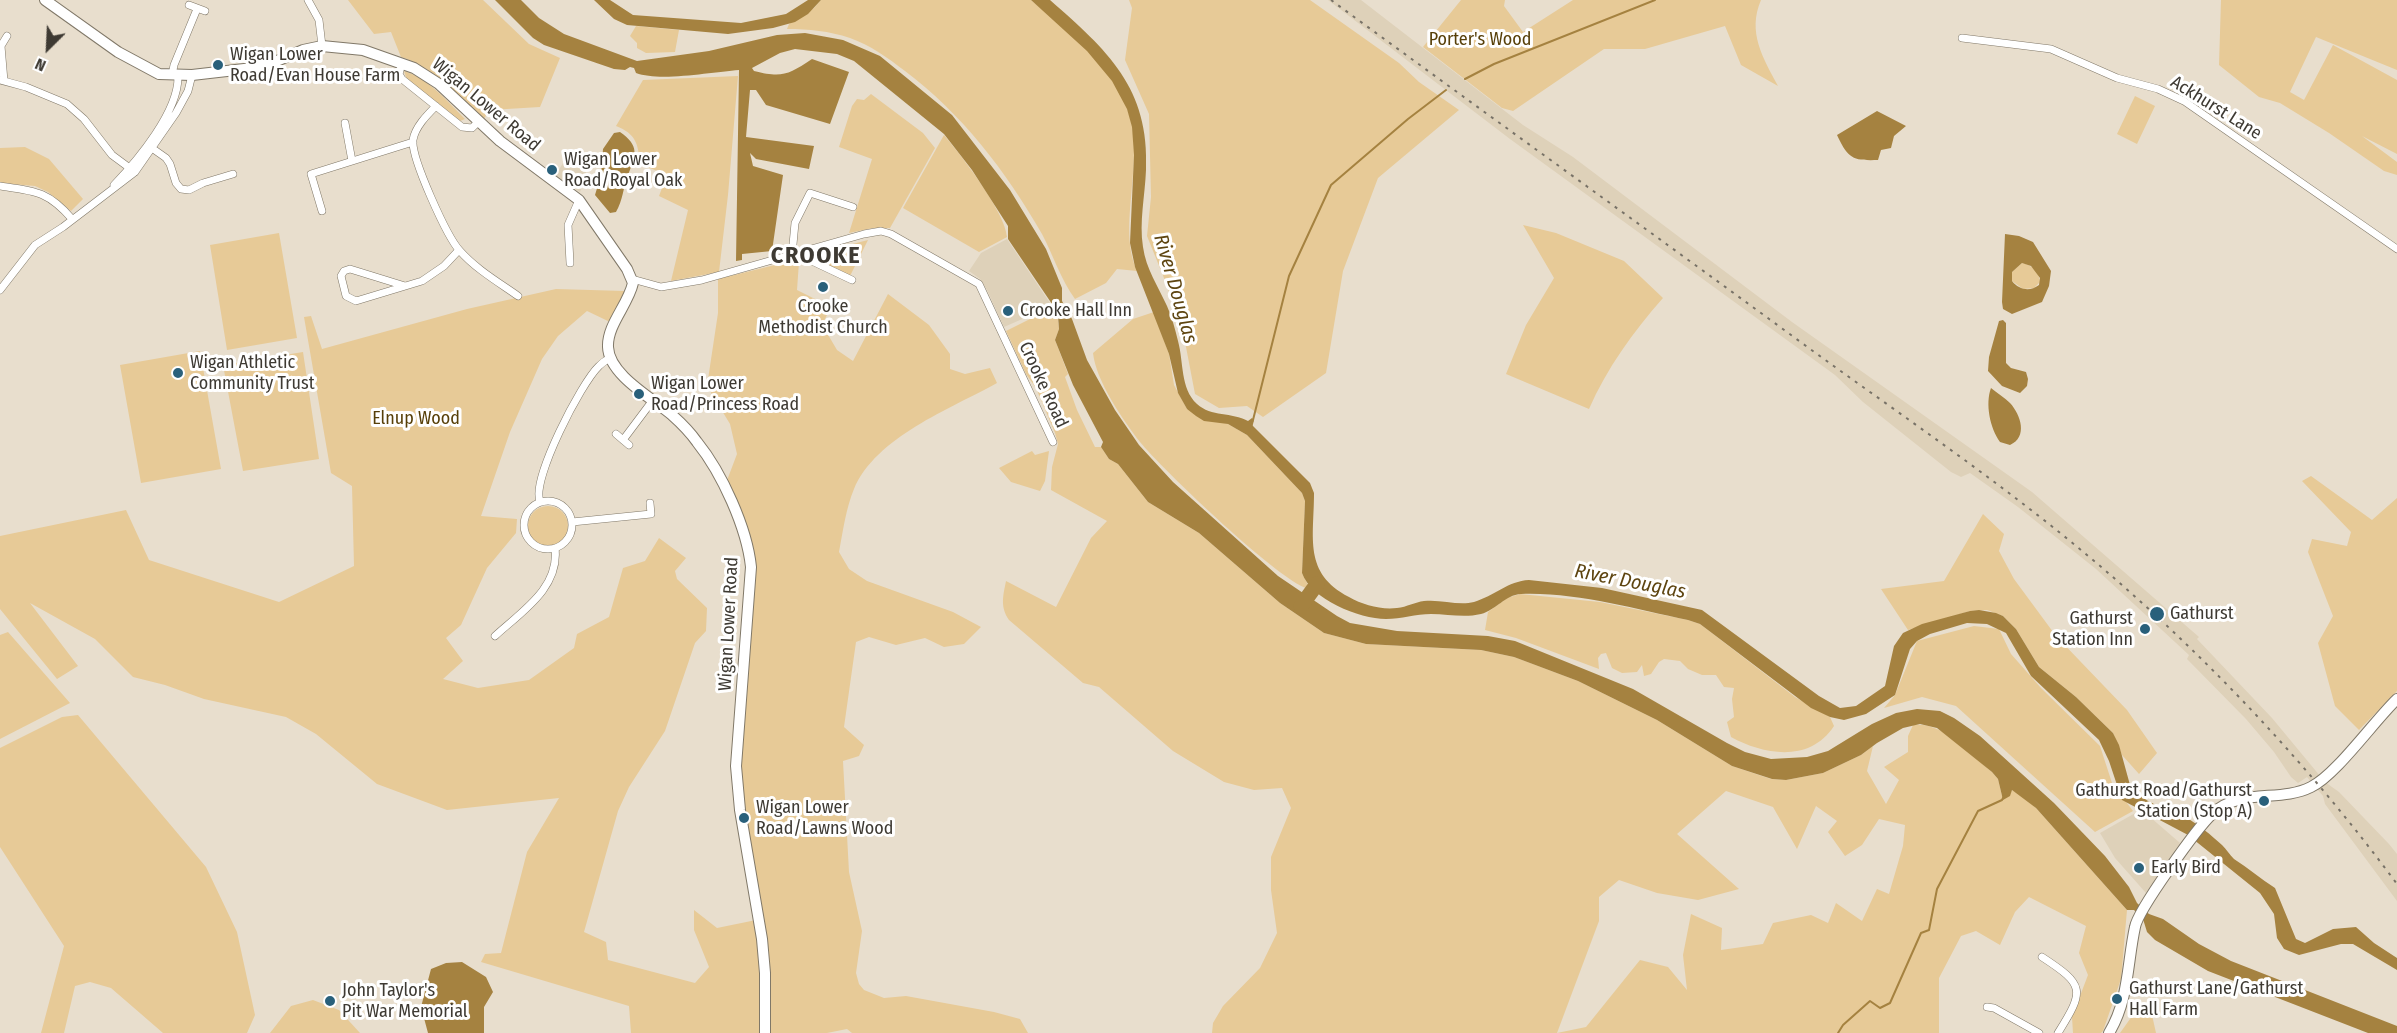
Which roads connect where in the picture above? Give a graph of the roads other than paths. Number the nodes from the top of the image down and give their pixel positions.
1 (45, 0) edge
2 (308, 0) edge
3 (189, 5) dead end
4 (7, 36) dead end
5 (1962, 38) dead end
6 (322, 46) junction
7 (402, 63) junction
8 (192, 75) junction
9 (175, 76) junction
10 (2, 80) edge
11 (436, 106) junction
12 (478, 122) junction
13 (345, 123) dead end
14 (413, 142) junction
15 (150, 147) junction
16 (352, 161) junction
17 (132, 170) junction
18 (233, 174) dead end
19 (0, 186) edge
20 (579, 200) junction
21 (853, 207) dead end
22 (322, 211) dead end
23 (72, 219) junction
24 (2397, 249) edge
25 (459, 250) junction
26 (794, 255) junction
27 (570, 263) dead end
28 (632, 279) junction
29 (852, 280) dead end
30 (405, 286) junction
31 (0, 290) edge
32 (518, 296) dead end
33 (610, 358) junction
34 (653, 400) junction
35 (616, 434) dead end
36 (1053, 442) dead end
37 (540, 501) junction
38 (650, 503) dead end
39 (572, 522) junction
40 (555, 548) junction
41 (495, 636) dead end
42 (2397, 699) edge
43 (2042, 957) dead end
44 (1987, 1007) dead end
45 (765, 1033) edge
46 (2039, 1033) edge
47 (2058, 1033) edge
48 (2109, 1033) edge

1 - 9 main road, Wigan Lower Road
2 - 6 street
3 - 9 street
4 - 10 street
5 - 24 street, Ackhurst Lane
6 - 7 main road, Wigan Lower Road
6 - 8 main road, Wigan Lower Road
7 - 11 street
7 - 12 main road, Wigan Lower Road
8 - 9 main road, Wigan Lower Road
8 - 15 street
9 - 15 street
10 - 17 street
11 - 12 street
11 - 14 street
12 - 20 main road, Wigan Lower Road
13 - 16 street
14 - 16 street
14 - 25 street
15 - 17 street
15 - 18 street
16 - 22 street
17 - 23 street
19 - 23 street
20 - 27 street
20 - 28 main road, Wigan Lower Road
21 - 26 street
23 - 31 street
25 - 30 street
25 - 32 street
26 - 28 street, Crooke Road
26 - 29 street
26 - 36 street, Crooke Road
28 - 33 main road
30 - 30 street
33 - 34 main road, Wigan Lower Road
33 - 37 street
34 - 35 street
34 - 45 main road, Wigan Lower Road
37 - 39 street
37 - 40 street
38 - 39 street
39 - 40 street
40 - 41 street
42 - 48 main road
43 - 47 street
44 - 46 street

